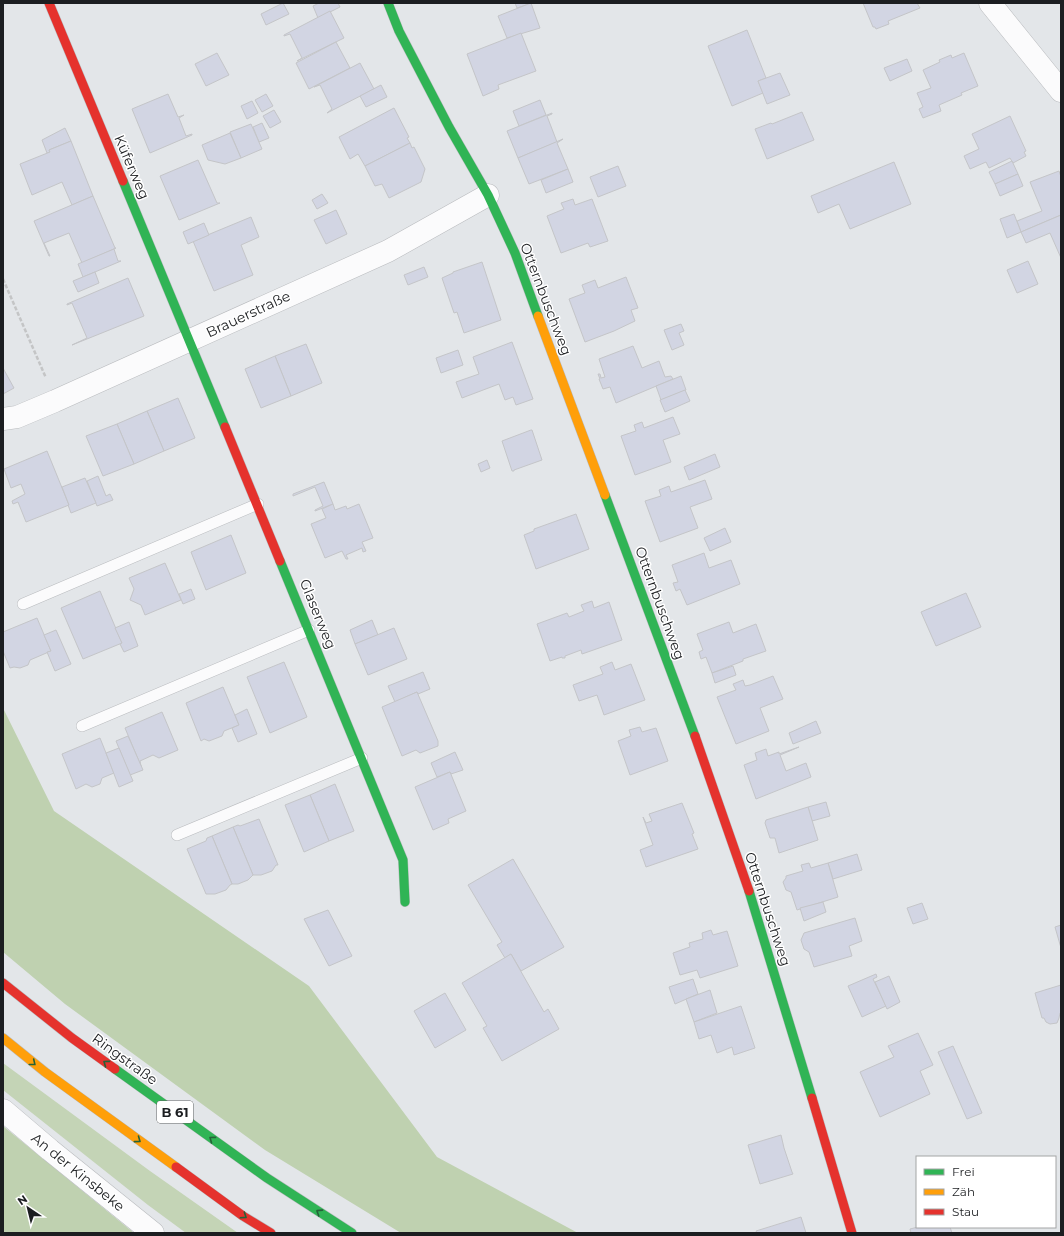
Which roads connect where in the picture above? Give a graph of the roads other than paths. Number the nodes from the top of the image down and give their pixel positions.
1 (49, 3) edge
2 (388, 3) edge
3 (990, 3) edge
4 (1061, 91) edge
5 (488, 195) junction
6 (190, 341) junction
7 (3, 419) edge
8 (258, 504) junction
9 (23, 604) dead end
10 (309, 630) junction
11 (82, 726) dead end
12 (362, 758) junction
13 (177, 835) dead end
14 (405, 902) dead end
15 (3, 983) edge
16 (3, 1038) edge
17 (3, 1110) edge
18 (153, 1233) edge
19 (271, 1233) edge
20 (352, 1233) edge
21 (852, 1233) edge

1 - 6 main road, Küferweg
2 - 5 main road, Otternbuschweg
3 - 4 street
5 - 6 street, Brauerstraße
5 - 21 main road, Otternbuschweg
6 - 7 street, Brauerstraße
6 - 8 main road, Glaserweg
8 - 9 lane
8 - 10 main road, Glaserweg
10 - 11 lane
10 - 12 main road, Glaserweg
12 - 13 lane
12 - 14 main road, Glaserweg
20 -> 15 main road, Ringstraße / B 61
16 -> 19 main road
17 - 18 street, An der Kinsbeke

